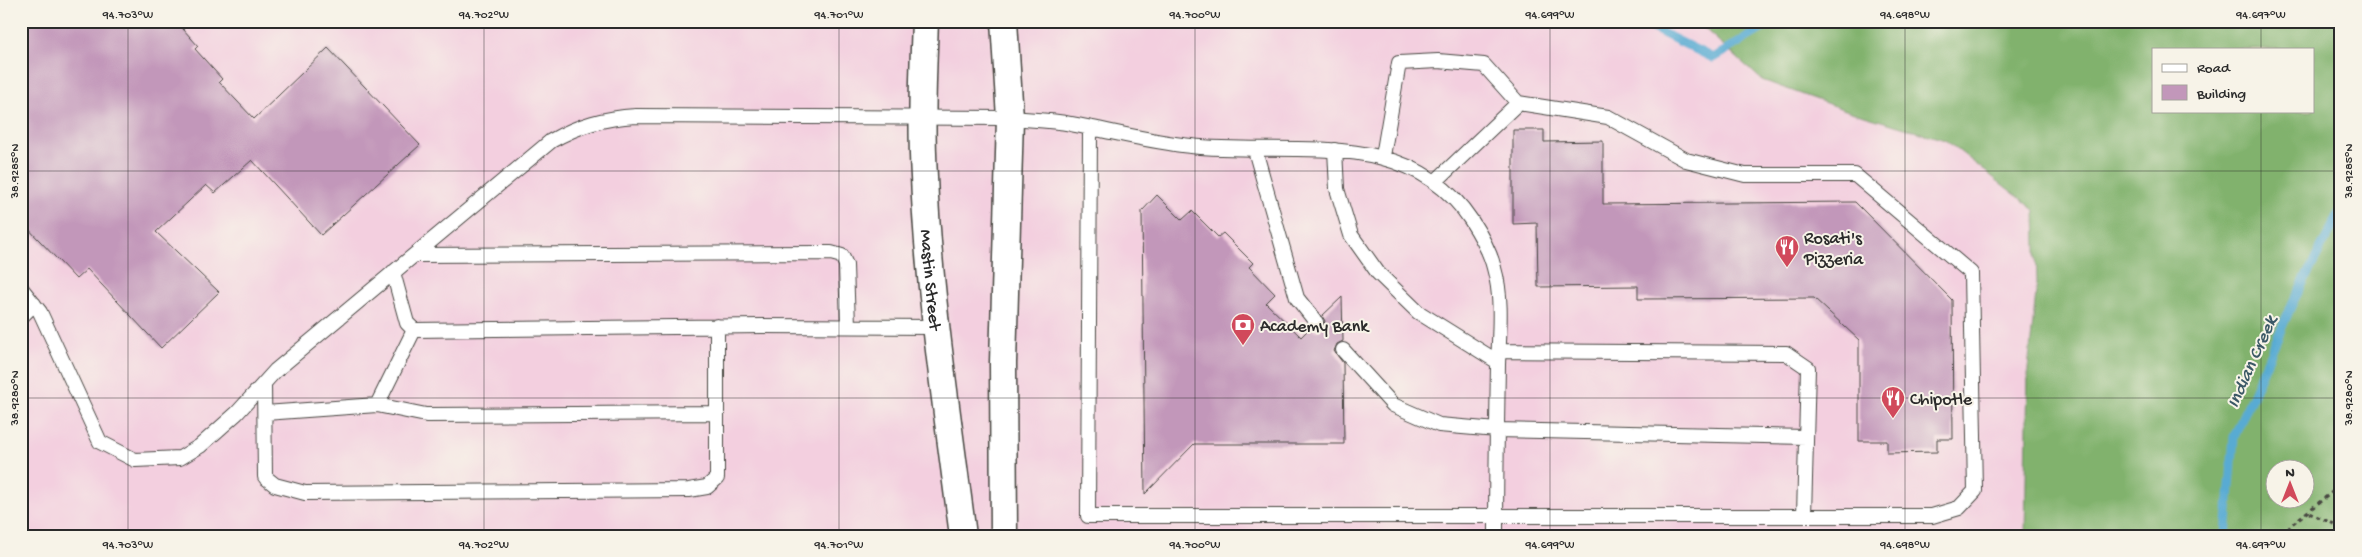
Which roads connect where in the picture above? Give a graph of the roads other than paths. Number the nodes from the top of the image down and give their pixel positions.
1 (925, 21) edge
2 (1004, 21) edge
3 (1518, 103) junction
4 (922, 118) junction
5 (1010, 118) junction
6 (1090, 128) junction
7 (1255, 150) junction
8 (1335, 150) junction
9 (1383, 156) junction
10 (1436, 181) junction
11 (415, 255) junction
12 (393, 272) junction
13 (21, 288) edge
14 (34, 304) junction
15 (21, 317) edge
16 (1316, 322) dead end
17 (717, 326) junction
18 (848, 326) junction
19 (936, 327) junction
20 (414, 330) junction
21 (1343, 350) dead end
22 (1499, 357) junction
23 (264, 383) junction
24 (377, 405) junction
25 (717, 412) junction
26 (265, 414) junction
27 (1497, 430) junction
28 (1806, 437) junction
29 (1496, 515) junction
30 (1804, 515) junction
31 (963, 536) edge
32 (1004, 536) edge
33 (1496, 536) edge

1 - 4 street, Mastin Street
2 - 5 street
3 - 9 lane
3 - 10 lane
3 - 30 lane
4 - 5 lane
4 - 11 lane
4 - 19 street, Mastin Street
5 - 6 lane
5 - 32 street
6 - 7 lane
6 - 29 lane
7 - 8 lane
7 - 16 lane
8 - 9 lane
8 - 22 lane
9 - 10 lane
10 - 22 lane
11 - 12 lane
11 - 18 lane
12 - 20 lane
12 - 23 lane
13 - 14 lane
14 - 15 lane
14 - 23 lane
17 - 18 lane
17 - 20 lane
17 - 25 lane
18 - 19 lane
19 - 31 street, Mastin Street
20 - 24 lane
21 - 27 lane
22 - 27 lane
22 - 28 lane
23 - 26 lane
24 - 25 lane
24 - 26 lane
25 - 26 lane
27 - 28 lane
27 - 29 lane
28 - 30 lane
29 - 30 lane
29 - 33 lane

